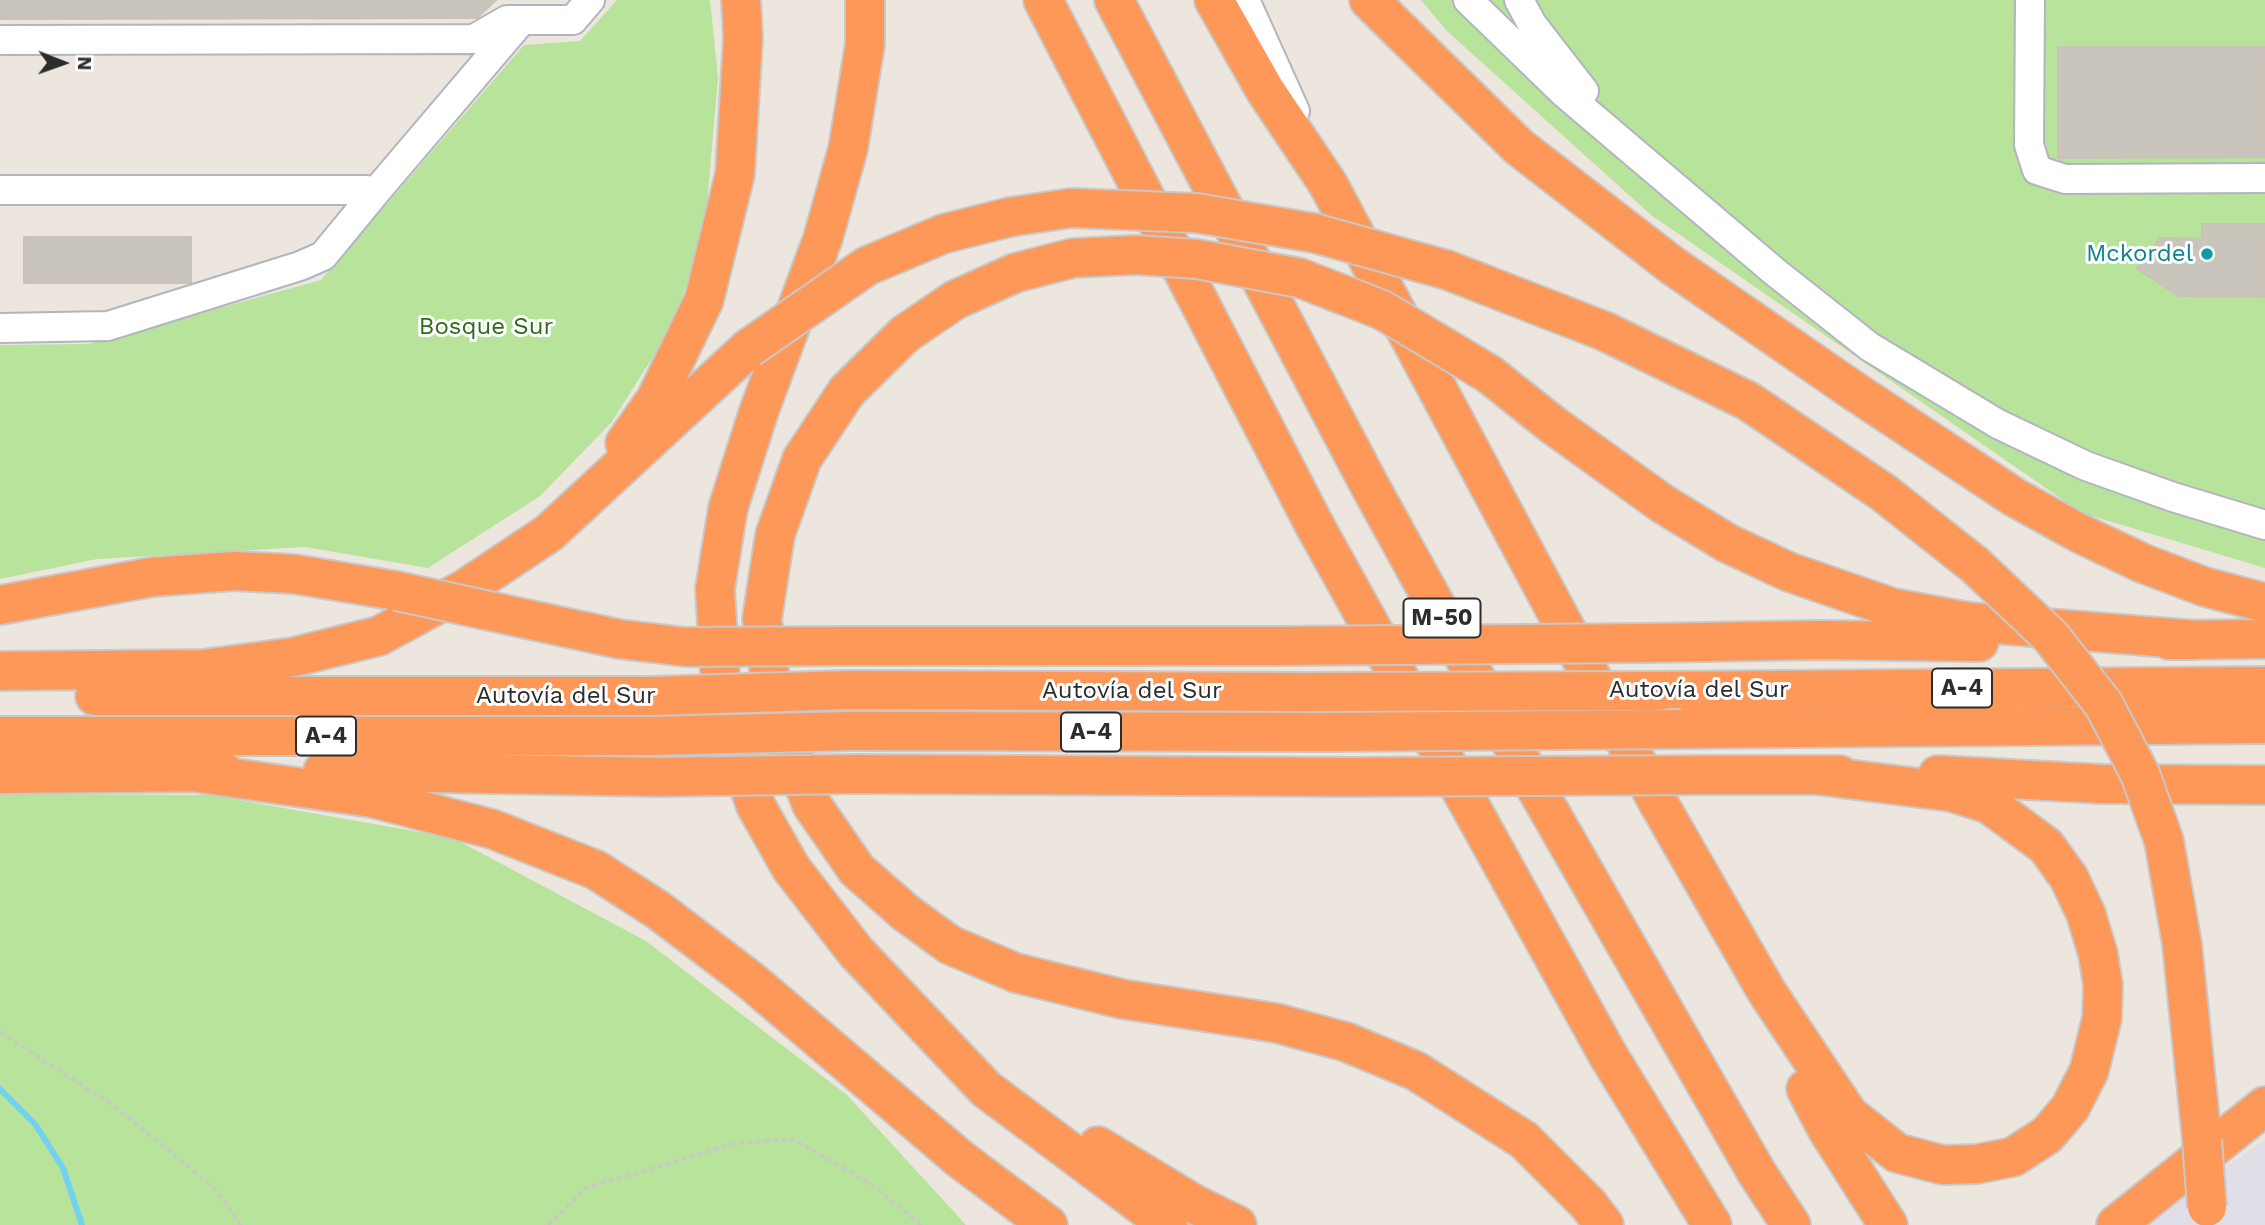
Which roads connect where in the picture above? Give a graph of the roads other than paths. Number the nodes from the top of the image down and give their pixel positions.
1 (590, 0) edge
2 (734, 0) edge
3 (741, 0) edge
4 (864, 0) edge
5 (1043, 0) edge
6 (1114, 0) edge
7 (1214, 0) edge
8 (1245, 0) edge
9 (1369, 0) edge
10 (1468, 0) edge
11 (1519, 0) edge
12 (2030, 0) edge
13 (522, 20) junction
14 (743, 38) junction
15 (0, 40) edge
16 (2265, 178) edge
17 (1328, 184) junction
18 (0, 190) edge
19 (374, 194) junction
20 (1705, 213) junction
21 (0, 328) edge
22 (587, 496) junction
23 (2265, 525) edge
24 (2265, 603) edge
25 (0, 605) edge
26 (2265, 639) edge
27 (2196, 640) junction
28 (0, 671) edge
29 (2265, 686) edge
30 (0, 696) edge
31 (2265, 723) edge
32 (0, 736) edge
33 (199, 773) junction
34 (0, 774) edge
35 (1816, 775) junction
36 (2265, 785) edge
37 (1659, 804) junction
38 (856, 952) junction
39 (2265, 1106) edge
40 (2208, 1216) edge
41 (1048, 1225) edge
42 (1168, 1225) edge
43 (1237, 1225) edge
44 (1604, 1225) edge
45 (1712, 1225) edge
46 (1791, 1225) edge
47 (1888, 1225) edge
48 (2116, 1225) edge

1 - 13 street
2 - 14 highway
3 - 14 highway
4 - 38 highway
5 - 45 highway, M-50
6 - 46 highway, M-50
7 - 17 highway
8 - 17 street
9 - 24 highway
10 - 20 street
11 - 20 street
12 - 16 street
13 - 15 street
13 - 19 street
14 - 22 highway
17 - 37 highway
18 - 19 street
19 - 21 street
20 - 23 street
22 - 28 highway
22 - 40 highway, bridge
25 - 27 highway, bridge
26 - 27 highway
27 - 44 highway, bridge
29 - 30 highway, Autovía del Sur / A-4, bridge
31 - 32 highway, Autovía del Sur / A-4, bridge
33 - 34 highway
33 - 35 highway, bridge
33 - 41 highway
35 - 36 highway
35 - 37 highway
37 - 47 highway
38 - 42 highway
38 - 43 highway
39 - 48 highway

